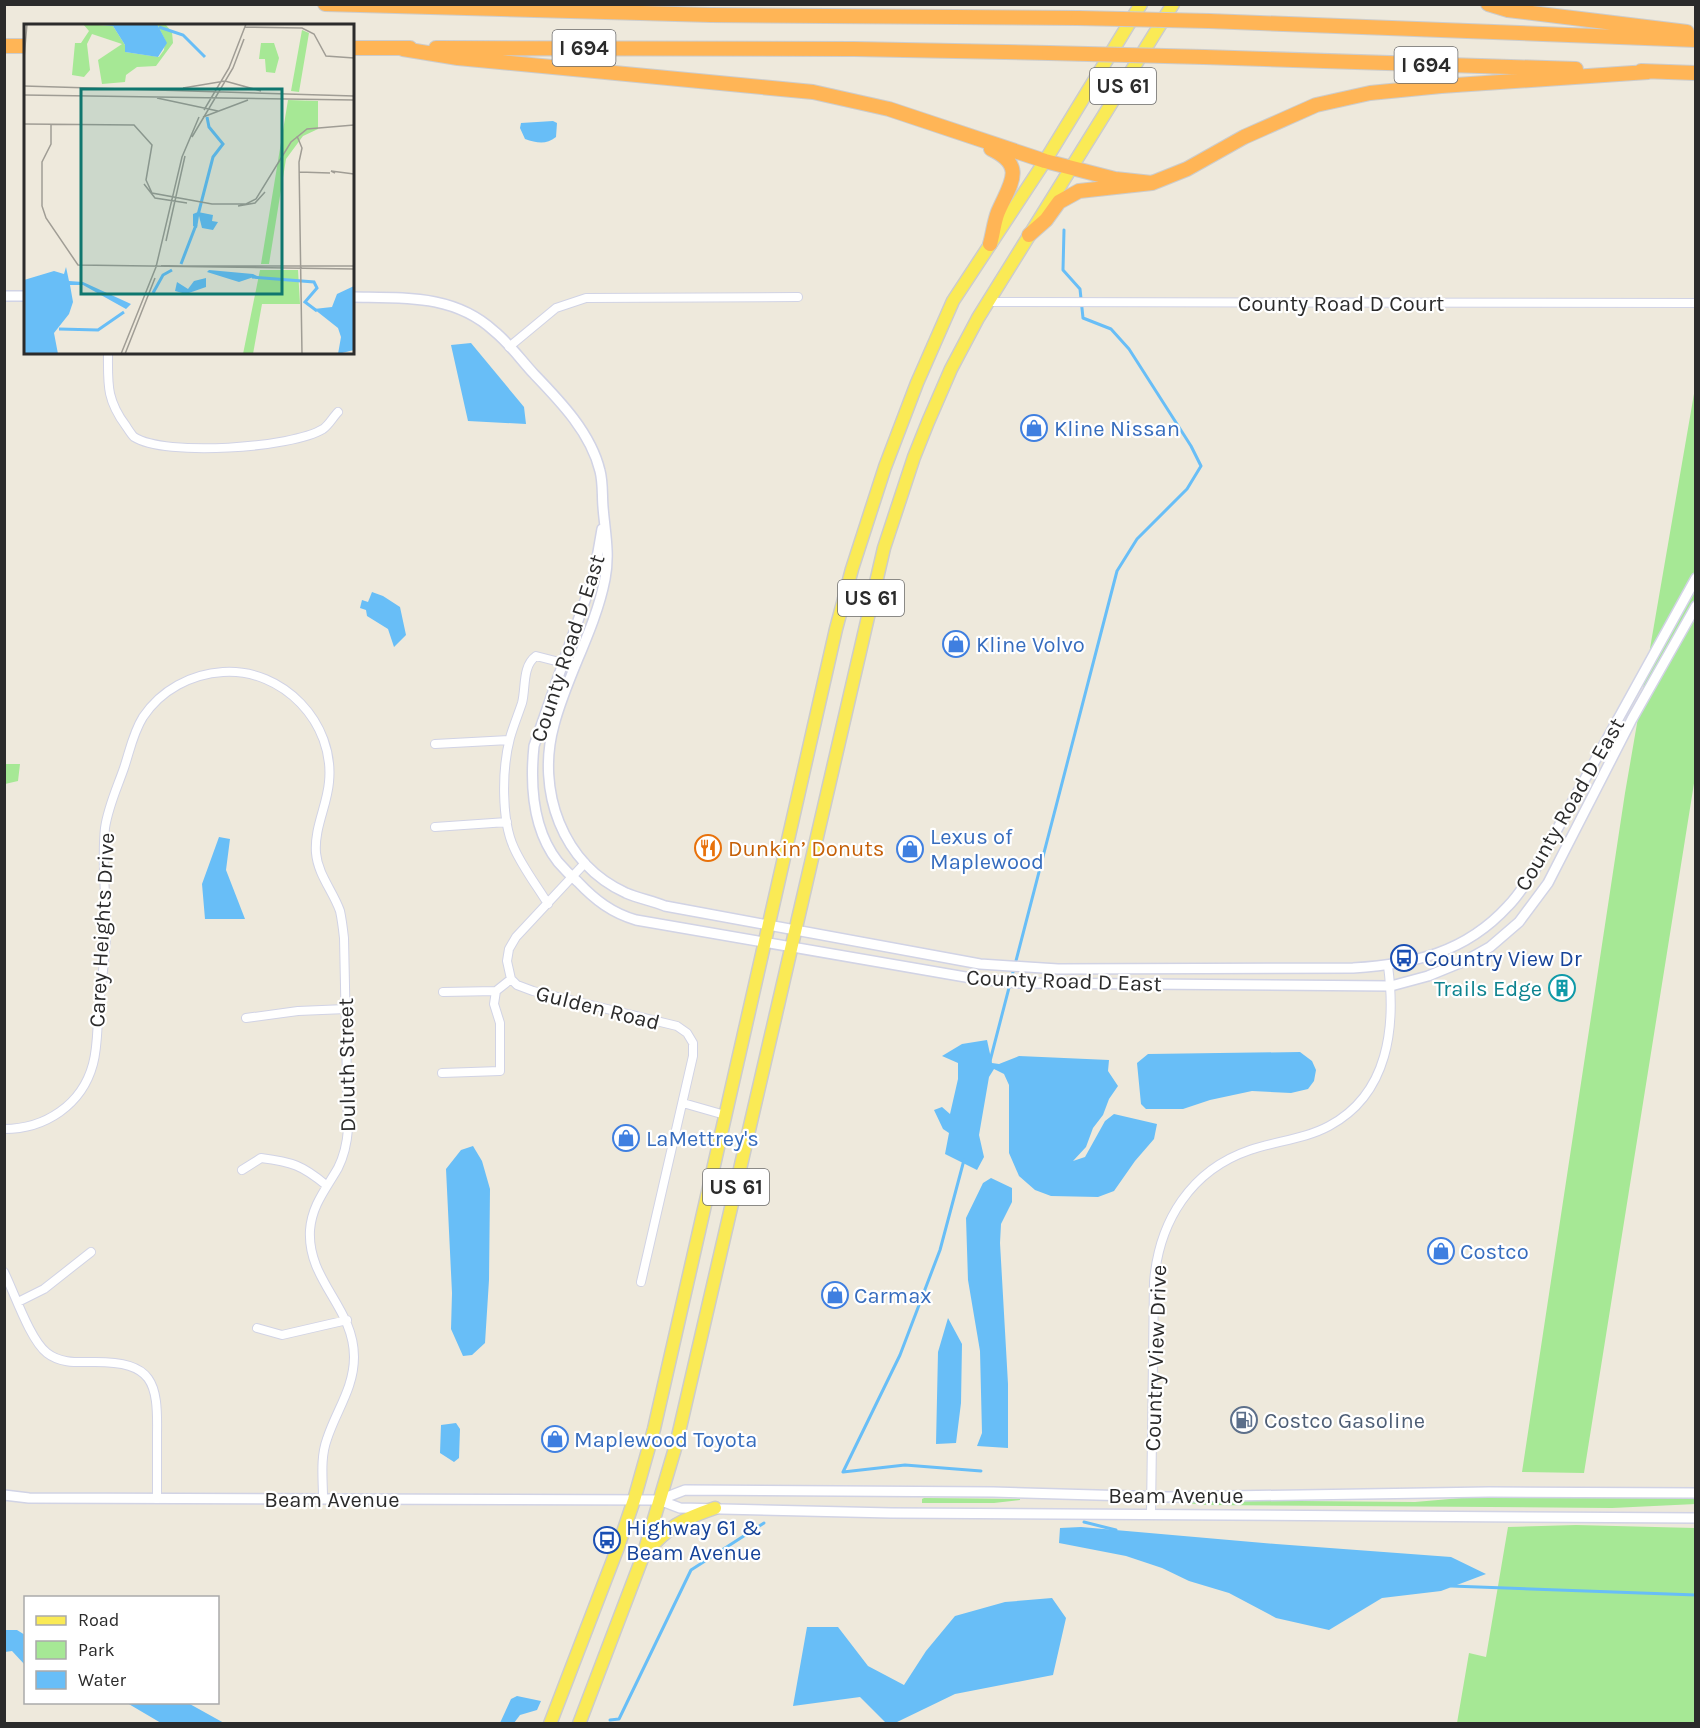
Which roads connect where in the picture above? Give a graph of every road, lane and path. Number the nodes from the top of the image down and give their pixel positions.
1 (325, 4) edge
2 (1141, 4) edge
3 (1173, 4) edge
4 (1488, 4) edge
5 (1695, 33) edge
6 (1695, 40) edge
7 (4, 46) edge
8 (24, 46) edge
9 (354, 48) edge
10 (403, 48) junction
11 (1648, 72) junction
12 (1695, 73) edge
13 (949, 128) junction
14 (1045, 161) junction
15 (1072, 167) junction
16 (1152, 183) junction
17 (1029, 235) junction
18 (990, 244) junction
19 (4, 296) edge
20 (24, 296) edge
21 (354, 297) edge
22 (798, 297) dead end
23 (987, 302) junction
24 (1695, 303) edge
25 (509, 347) junction
26 (108, 354) edge
27 (338, 412) dead end
28 (603, 515) junction
29 (1695, 578) edge
30 (1695, 606) edge
31 (563, 662) junction
32 (575, 666) junction
33 (509, 740) junction
34 (435, 744) dead end
35 (128, 753) joint
36 (507, 822) junction
37 (435, 826) dead end
38 (585, 863) junction
39 (572, 877) junction
40 (548, 904) junction
41 (768, 924) junction
42 (796, 929) junction
43 (764, 943) junction
44 (792, 948) junction
45 (1388, 966) junction
46 (511, 979) junction
47 (1391, 986) junction
48 (496, 991) junction
49 (444, 992) dead end
50 (346, 1009) junction
51 (246, 1018) dead end
52 (442, 1072) dead end
53 (684, 1103) junction
54 (725, 1115) junction
55 (4, 1129) edge
56 (242, 1170) dead end
57 (326, 1185) junction
58 (91, 1252) dead end
59 (4, 1272) edge
60 (641, 1282) dead end
61 (18, 1302) junction
62 (347, 1320) junction
63 (257, 1328) dead end
64 (1695, 1493) edge
65 (4, 1495) edge
66 (1152, 1497) junction
67 (323, 1498) junction
68 (157, 1499) junction
69 (634, 1500) junction
70 (659, 1500) junction
71 (715, 1508) junction
72 (1151, 1514) junction
73 (1695, 1518) edge
74 (643, 1556) junction
75 (550, 1724) edge
76 (579, 1724) edge

1 - 6 highway, I 694, bridge
2 - 14 main road, US 61
3 - 15 main road, US 61
4 - 5 highway
7 - 8 highway
9 - 10 highway, I 694
10 - 11 highway, I 694, bridge
10 - 13 highway
11 - 12 highway, I 694
11 - 16 highway
13 - 14 highway
13 - 18 highway
14 - 15 highway
14 - 18 main road, US 61
15 - 16 highway
15 - 17 main road, US 61
16 - 17 highway
17 - 23 main road, US 61
18 - 41 main road, US 61
19 - 20 street
21 - 25 street
22 - 25 street
23 - 24 street, County Road D Court
23 - 42 main road, US 61
25 - 28 street
26 - 27 street
28 - 31 street, County Road D East
28 - 32 street, County Road D East
29 - 45 street, County Road D East
30 - 47 street, County Road D East
31 - 32 street
31 - 33 street
31 - 39 street, County Road D East
32 - 38 street, County Road D East
33 - 34 street
33 - 36 street
35 - 50 street, Duluth Street
35 - 55 street, Carey Heights Drive
36 - 37 street
36 - 40 street
38 - 39 street, Gulden Road
38 - 41 street, County Road D East
39 - 40 street, Gulden Road
39 - 43 street, County Road D East
40 - 46 street, Gulden Road
41 - 42 street, County Road D East
41 - 43 main road, US 61
42 - 44 main road, US 61
42 - 45 street, County Road D East
43 - 44 street, County Road D East
43 - 54 main road, US 61
44 - 47 street, County Road D East
44 - 70 main road, US 61
45 - 47 street, Country View Drive
46 - 48 street
46 - 53 street, Gulden Road
47 - 66 street, Country View Drive
48 - 49 street
48 - 52 street
50 - 51 street
50 - 57 street, Duluth Street
53 - 54 street
53 - 60 street, Gulden Road
54 - 69 main road, US 61
56 - 57 street
57 - 62 street, Duluth Street
58 - 61 street
59 - 61 street
61 - 68 street
62 - 63 street
62 - 67 street, Duluth Street
64 - 66 street, Beam Avenue
65 - 68 street, Beam Avenue
66 - 70 street, Beam Avenue
66 - 72 street, Country View Drive
67 - 68 street, Beam Avenue
67 - 69 street, Beam Avenue
69 - 70 street, Beam Avenue
69 - 75 main road, US 61
70 - 71 street, Beam Avenue
70 - 74 main road, US 61
71 - 72 street, Beam Avenue
71 - 74 main road
72 - 73 street, Beam Avenue
74 - 76 main road, US 61

